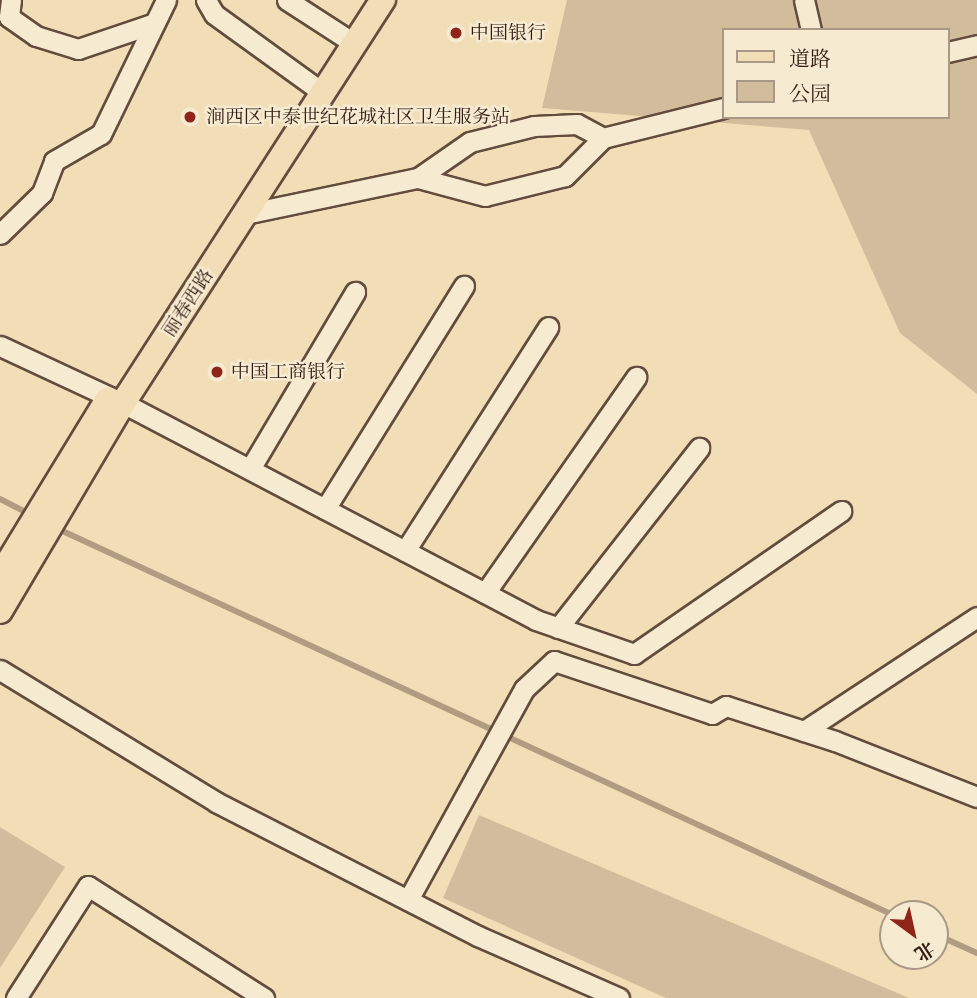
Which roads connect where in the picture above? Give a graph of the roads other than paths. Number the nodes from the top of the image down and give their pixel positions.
1 (166, 0) edge
2 (206, 0) edge
3 (287, 0) edge
4 (363, 0) edge
5 (383, 0) edge
6 (804, 0) edge
7 (7, 14) edge
8 (152, 23) junction
9 (811, 28) edge
10 (348, 39) junction
11 (977, 45) edge
12 (949, 52) edge
13 (316, 88) junction
14 (722, 108) edge
15 (603, 138) junction
16 (418, 178) junction
17 (245, 214) junction
18 (0, 234) edge
19 (464, 286) dead end
20 (355, 292) dead end
21 (548, 327) dead end
22 (0, 346) edge
23 (636, 377) dead end
24 (116, 400) junction
25 (699, 448) dead end
26 (250, 470) junction
27 (325, 509) junction
28 (841, 511) dead end
29 (405, 551) junction
30 (6, 578) edge
31 (485, 593) junction
32 (0, 611) edge
33 (977, 617) edge
34 (558, 628) junction
35 (0, 670) edge
36 (804, 731) junction
37 (977, 797) edge
38 (408, 900) junction
39 (16, 998) edge
40 (264, 998) edge
41 (619, 998) edge

1 - 8 street
2 - 13 street
3 - 10 street
4 - 10 main road, 丽春西路
5 - 10 main road, 丽春西路
6 - 9 street
7 - 8 street
8 - 18 street
10 - 13 main road, 丽春西路
11 - 12 street
13 - 17 main road, 丽春西路
13 - 24 main road, 丽春西路
14 - 15 street
15 - 16 street
15 - 16 street
16 - 17 street
17 - 24 main road, 丽春西路
19 - 27 street
20 - 26 street
21 - 29 street
22 - 24 street
23 - 31 street
24 - 26 street
24 - 30 main road, 丽春西路
25 - 34 street
26 - 27 street
27 - 29 street
28 - 34 street
29 - 31 street
30 - 32 main road, 丽春西路
31 - 34 street
33 - 36 street
35 - 38 street
36 - 37 street
36 - 38 street
38 - 41 street
39 - 40 street

